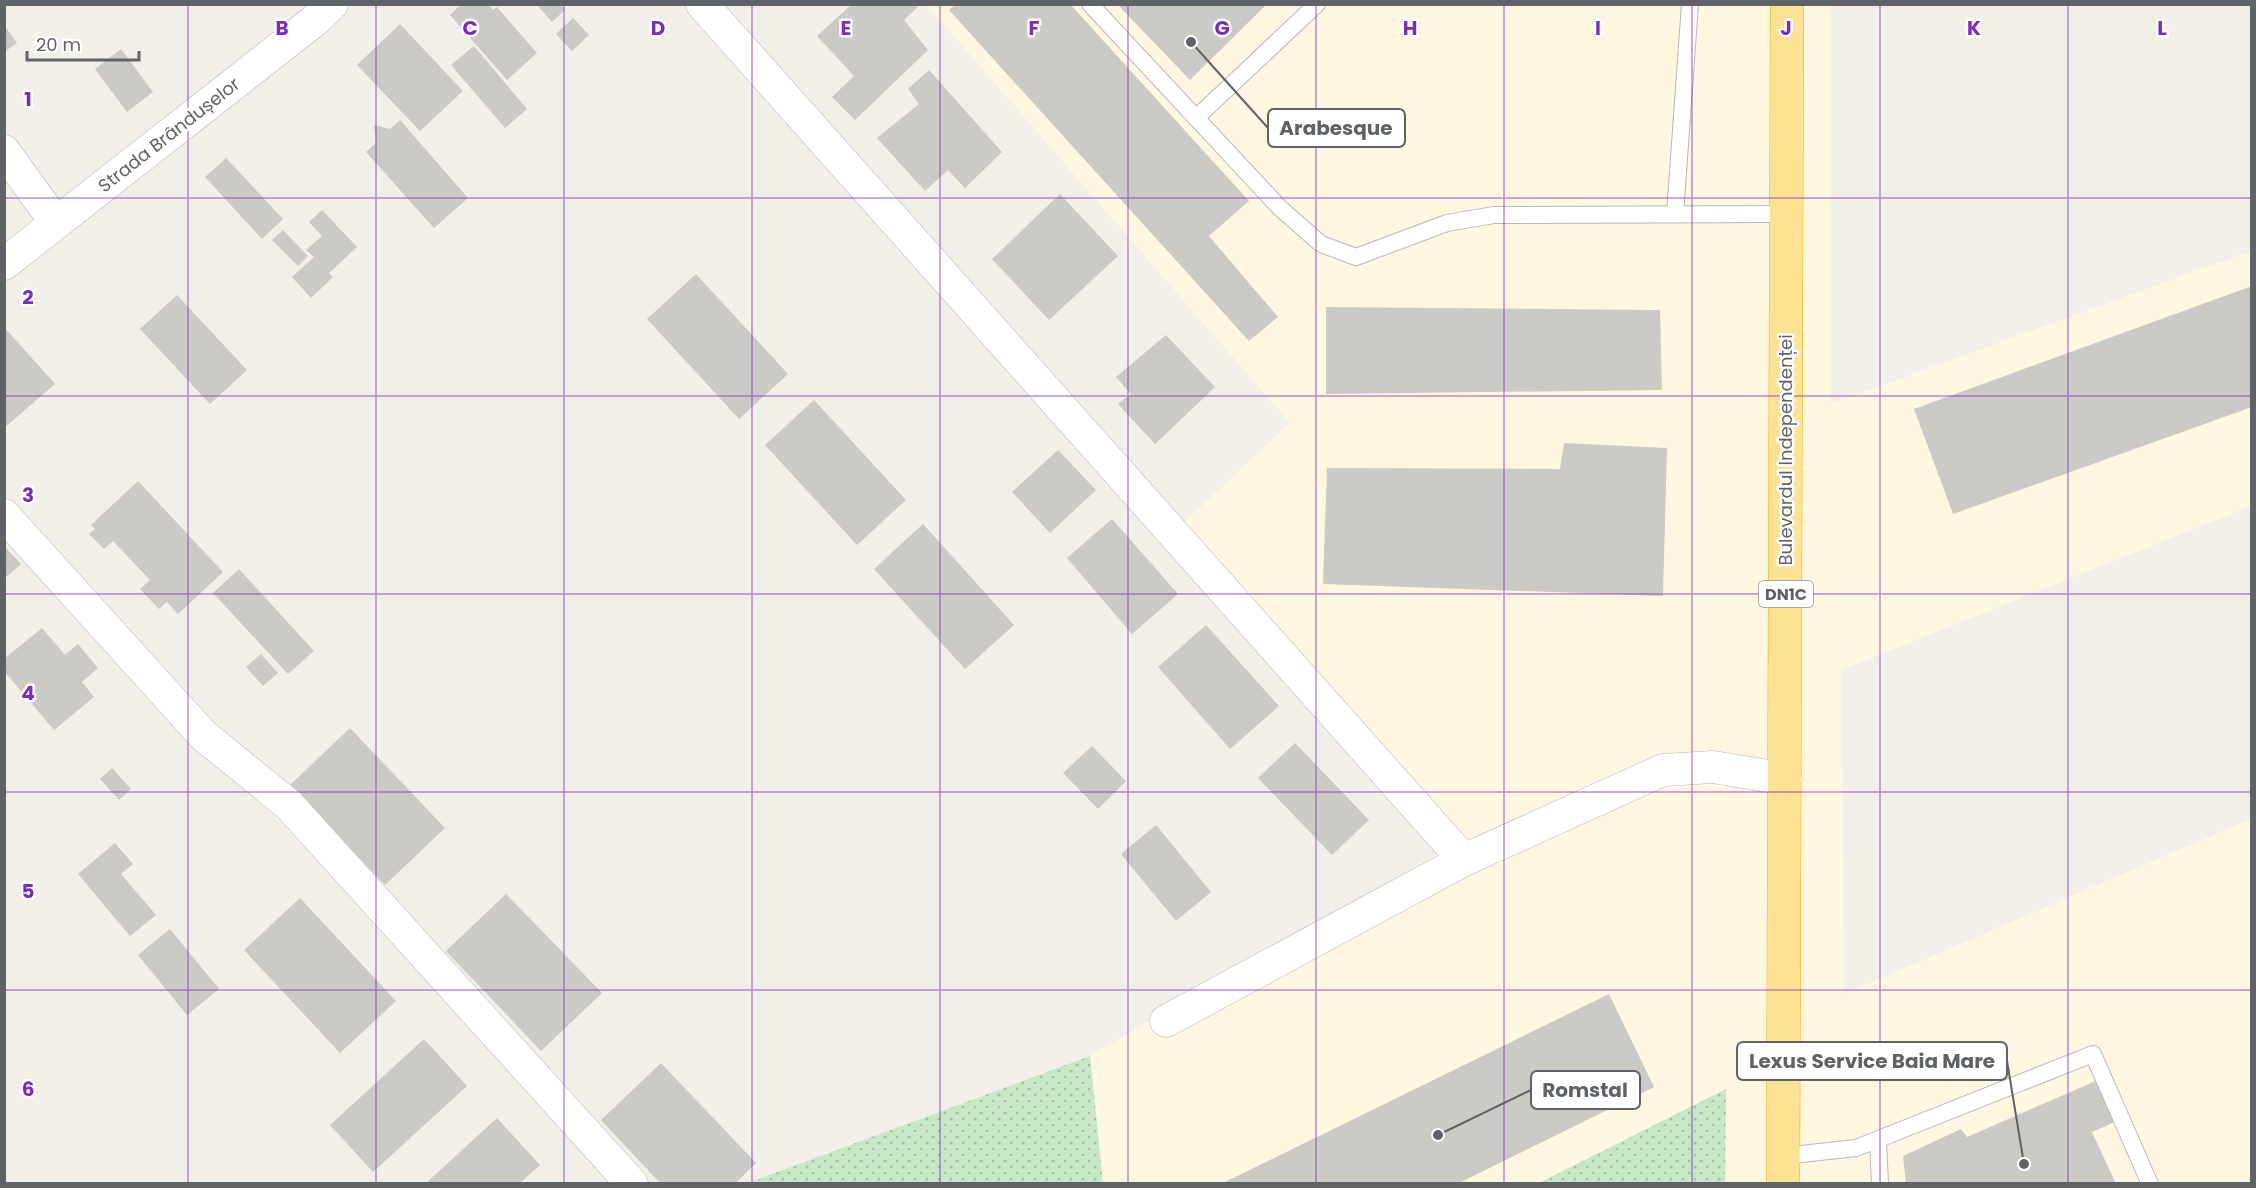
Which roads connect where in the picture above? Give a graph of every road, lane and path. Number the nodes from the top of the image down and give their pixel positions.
1 (332, 4) edge
2 (702, 4) edge
3 (1090, 4) edge
4 (1317, 4) edge
5 (1690, 4) edge
6 (1787, 4) edge
7 (1196, 118) junction
8 (4, 151) edge
9 (1675, 214) junction
10 (1786, 214) junction
11 (56, 223) junction
12 (4, 264) edge
13 (4, 515) edge
14 (1786, 779) junction
15 (1464, 860) junction
16 (1167, 1021) dead end
17 (1878, 1140) junction
18 (1783, 1170) edge
19 (632, 1184) edge
20 (1880, 1184) edge
21 (2150, 1184) edge

1 - 11 street, Strada Brândușelor
2 - 15 street
3 - 7 lane
4 - 7 lane
5 - 9 lane
6 - 10 highway, Bulevardul Independenței / DN1C
7 - 9 lane
8 - 11 street
9 - 10 lane
10 - 14 highway, Bulevardul Independenței / DN1C
11 - 12 street, Strada Brândușelor
13 - 19 street
14 - 15 street
14 - 18 highway, Bulevardul Independenței / DN1C
15 - 16 street
17 - 18 lane
17 - 20 lane
17 - 21 lane

